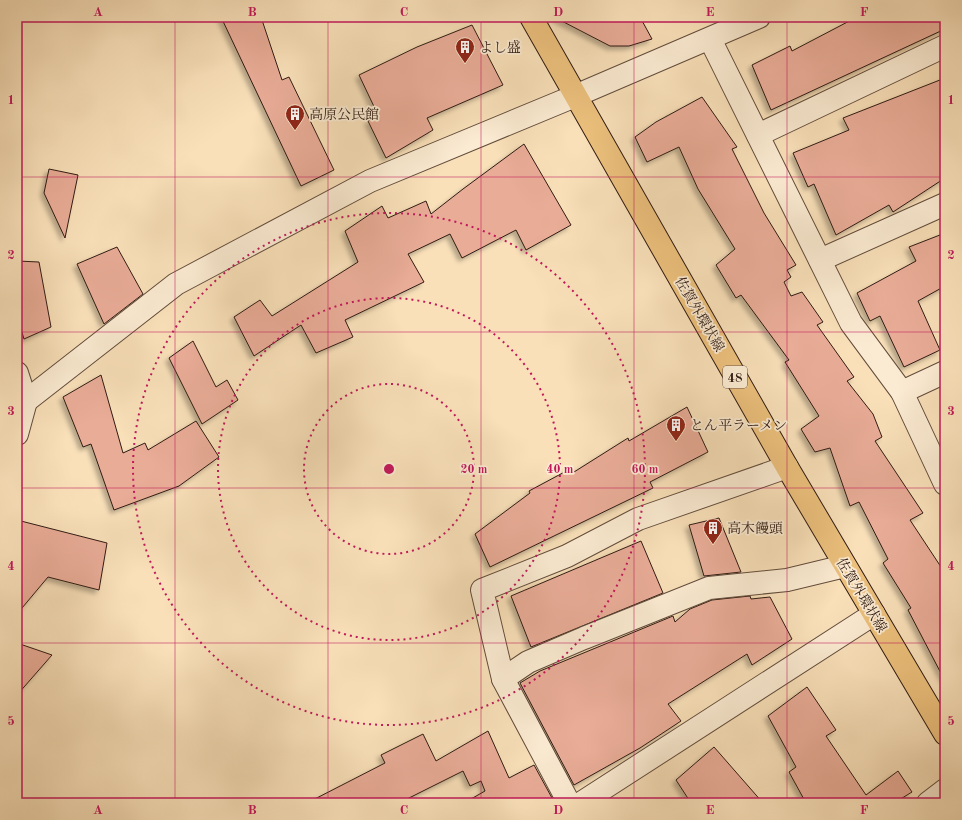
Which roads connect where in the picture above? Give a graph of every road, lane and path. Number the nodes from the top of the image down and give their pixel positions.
1 (531, 17) edge
2 (759, 17) edge
3 (710, 39) junction
4 (945, 46) edge
5 (575, 96) junction
6 (758, 135) junction
7 (945, 204) edge
8 (820, 260) junction
9 (945, 372) edge
10 (17, 373) edge
11 (902, 392) junction
12 (26, 401) junction
13 (17, 434) edge
14 (787, 467) junction
15 (945, 484) edge
16 (845, 566) junction
17 (874, 614) junction
18 (503, 679) junction
19 (945, 734) edge
20 (945, 790) edge
21 (569, 803) edge
22 (581, 803) edge
23 (928, 803) edge

1 - 5 main road, 佐賀外環状線 / 48
2 - 3 street
3 - 5 street
3 - 6 street
4 - 6 street
5 - 12 street
5 - 14 main road, 佐賀外環状線 / 48
6 - 8 street
7 - 8 street
8 - 11 street
9 - 11 street
10 - 12 street
11 - 15 street
12 - 13 street
14 - 16 main road, 佐賀外環状線 / 48
14 - 18 street
16 - 17 main road, 佐賀外環状線 / 48
16 - 18 street
17 - 19 main road, 佐賀外環状線 / 48
17 - 22 street
18 - 21 street
20 - 23 street

